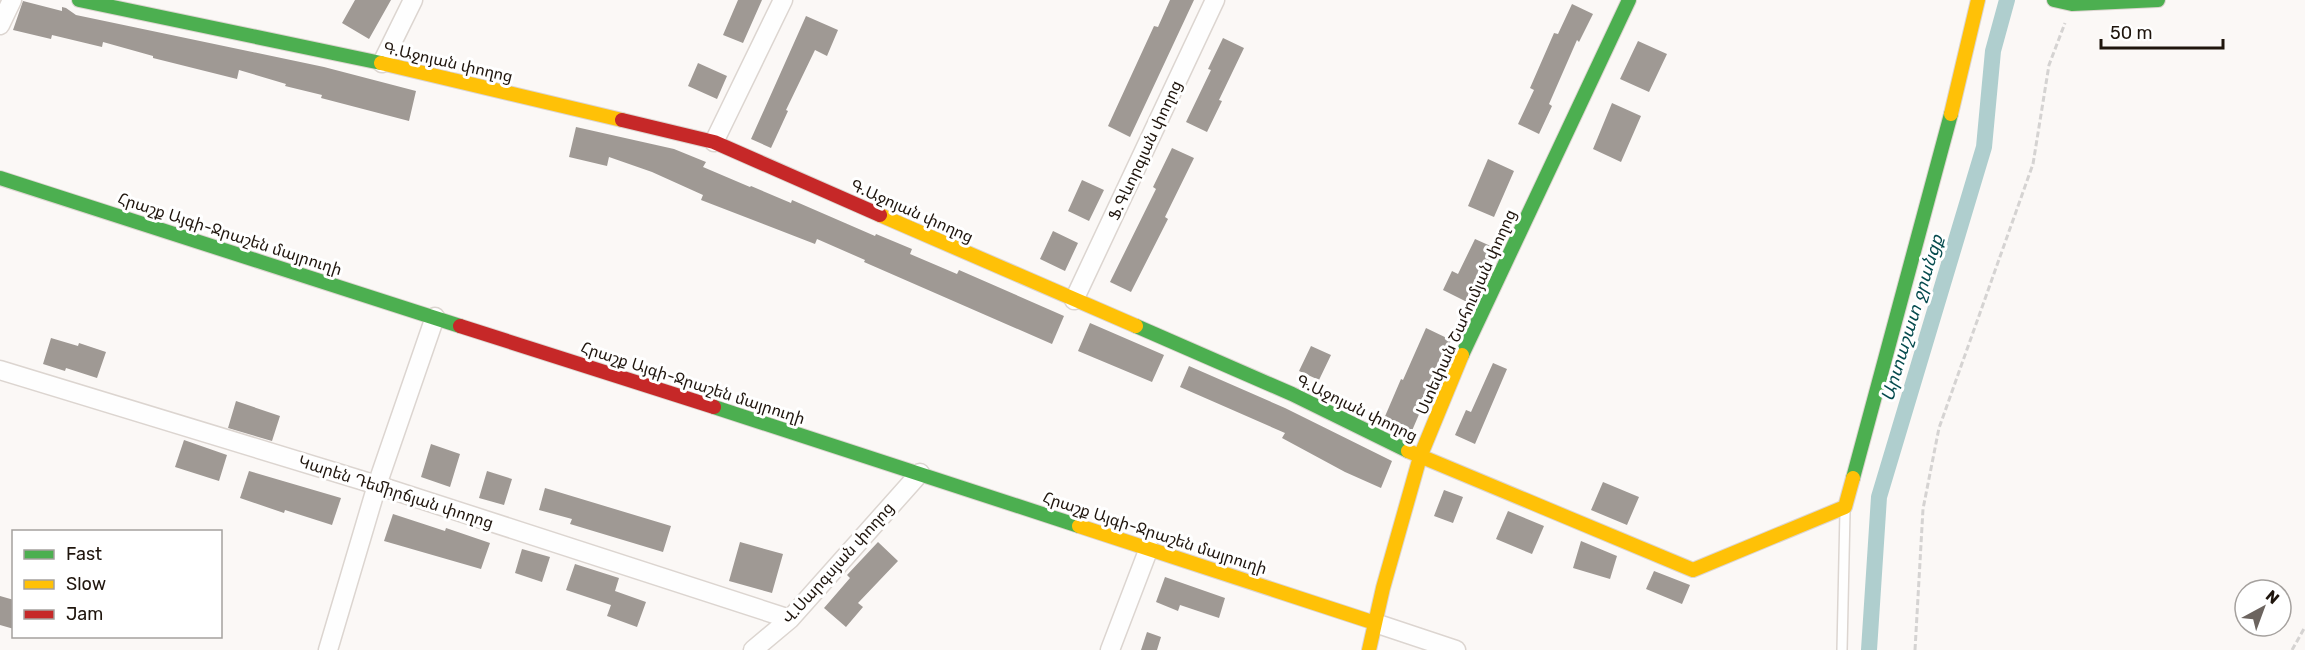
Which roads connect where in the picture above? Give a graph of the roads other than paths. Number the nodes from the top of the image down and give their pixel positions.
1 (12, 0) edge
2 (79, 0) edge
3 (413, 0) edge
4 (783, 0) edge
5 (1215, 0) edge
6 (1629, 0) edge
7 (1978, 0) edge
8 (2054, 0) edge
9 (2158, 0) edge
10 (0, 25) edge
11 (382, 63) junction
12 (714, 142) junction
13 (0, 178) edge
14 (1074, 300) junction
15 (435, 317) junction
16 (0, 370) edge
17 (1420, 457) junction
18 (920, 473) junction
19 (377, 485) junction
20 (1845, 507) junction
21 (1149, 548) junction
22 (790, 619) junction
23 (1375, 623) junction
24 (328, 650) edge
25 (753, 650) edge
26 (1110, 650) edge
27 (1369, 650) edge
28 (1456, 650) edge
29 (1842, 650) edge

1 - 10 street
2 - 11 street, Գ.Աջոյան փողոց
3 - 11 street
4 - 12 street
5 - 14 street, Ֆ.Գևորգյան փողոց
6 - 17 street, Ստեփան Շահումյան փողոց
7 - 20 street
8 - 9 street
11 - 12 street, Գ.Աջոյան փողոց
12 - 14 street, Գ.Աջոյան փողոց
13 - 15 street, Հրաշք Այգի-Ջրաշեն մայրուղի
14 - 17 street, Գ.Աջոյան փողոց
15 - 18 street, Հրաշք Այգի-Ջրաշեն մայրուղի
15 - 19 street
16 - 19 street, Կարեն Դեմիրճյան փողոց
17 - 20 street, Գ.Աջոյան փողոց
17 - 23 street, Ստեփան Շահումյան փողոց
18 - 21 street, Հրաշք Այգի-Ջրաշեն մայրուղի
18 - 22 street, Վ.Սարգսյան փողոց
19 - 22 street, Կարեն Դեմիրճյան փողոց
19 - 24 street
20 - 29 lane
21 - 23 street, Հրաշք Այգի-Ջրաշեն մայրուղի
21 - 26 street
22 - 25 street, Վ.Սարգսյան փողոց
23 - 27 street, Ստեփան Շահումյան փողոց
23 - 28 street

